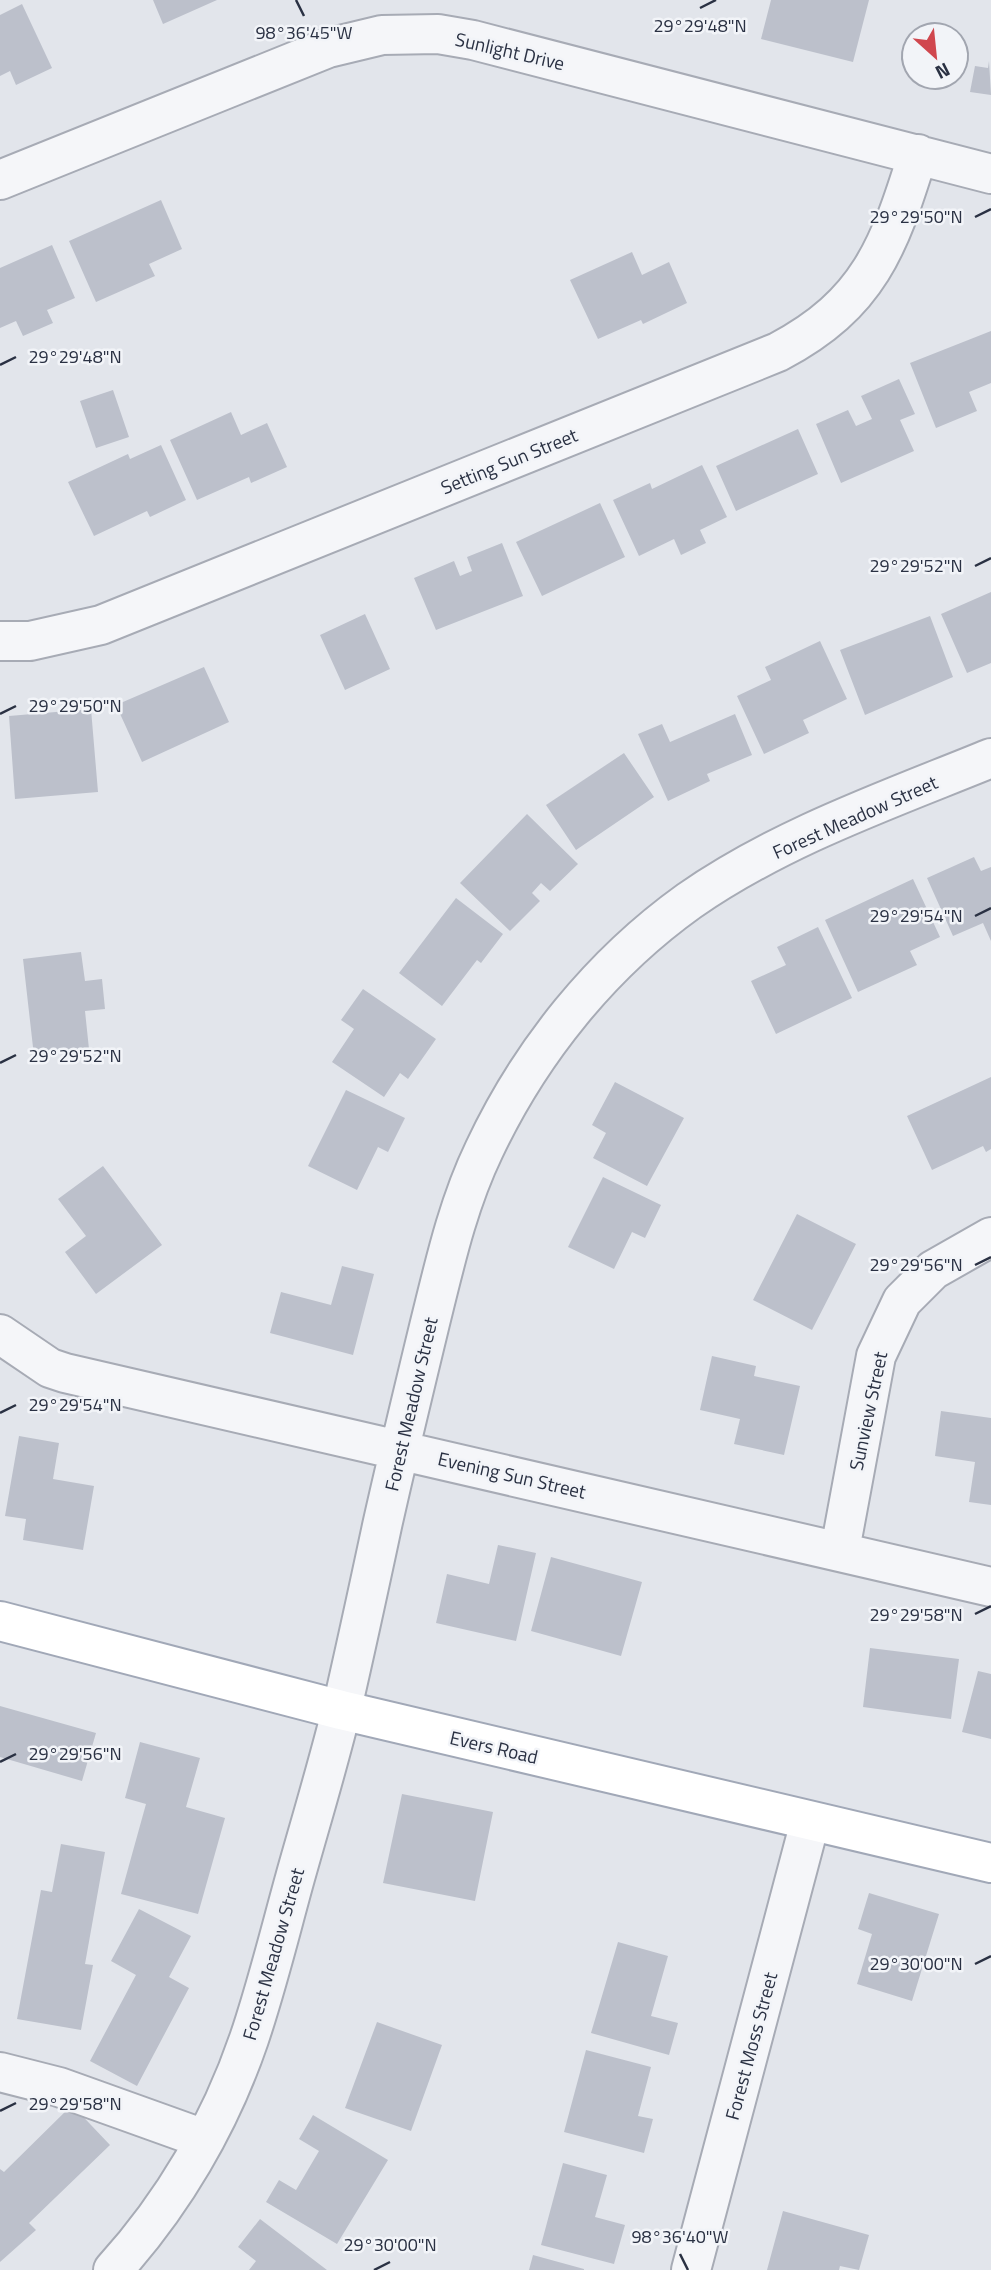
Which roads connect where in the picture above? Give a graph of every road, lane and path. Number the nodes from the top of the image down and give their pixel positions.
1 (918, 154) junction
2 (991, 174) edge
3 (0, 180) edge
4 (0, 642) edge
5 (991, 758) edge
6 (991, 1237) edge
7 (0, 1334) edge
8 (399, 1449) junction
9 (840, 1550) junction
10 (991, 1587) edge
11 (0, 1621) edge
12 (341, 1710) junction
13 (810, 1822) junction
14 (991, 1863) edge
15 (0, 2072) edge
16 (204, 2139) junction
17 (113, 2270) edge
18 (691, 2270) edge

1 - 2 street, Sunlight Drive
1 - 3 street, Sunlight Drive
1 - 4 street, Setting Sun Street
5 - 8 street, Forest Meadow Street
6 - 9 street, Sunview Street
7 - 8 street, Evening Sun Street
8 - 9 street, Evening Sun Street
8 - 12 street, Forest Meadow Street
9 - 10 street, Evening Sun Street
11 - 12 main road, Evers Road
12 - 13 main road, Evers Road
12 - 16 street, Forest Meadow Street
13 - 14 main road, Evers Road
13 - 18 street, Forest Moss Street
15 - 16 street
16 - 17 street, Forest Meadow Street

